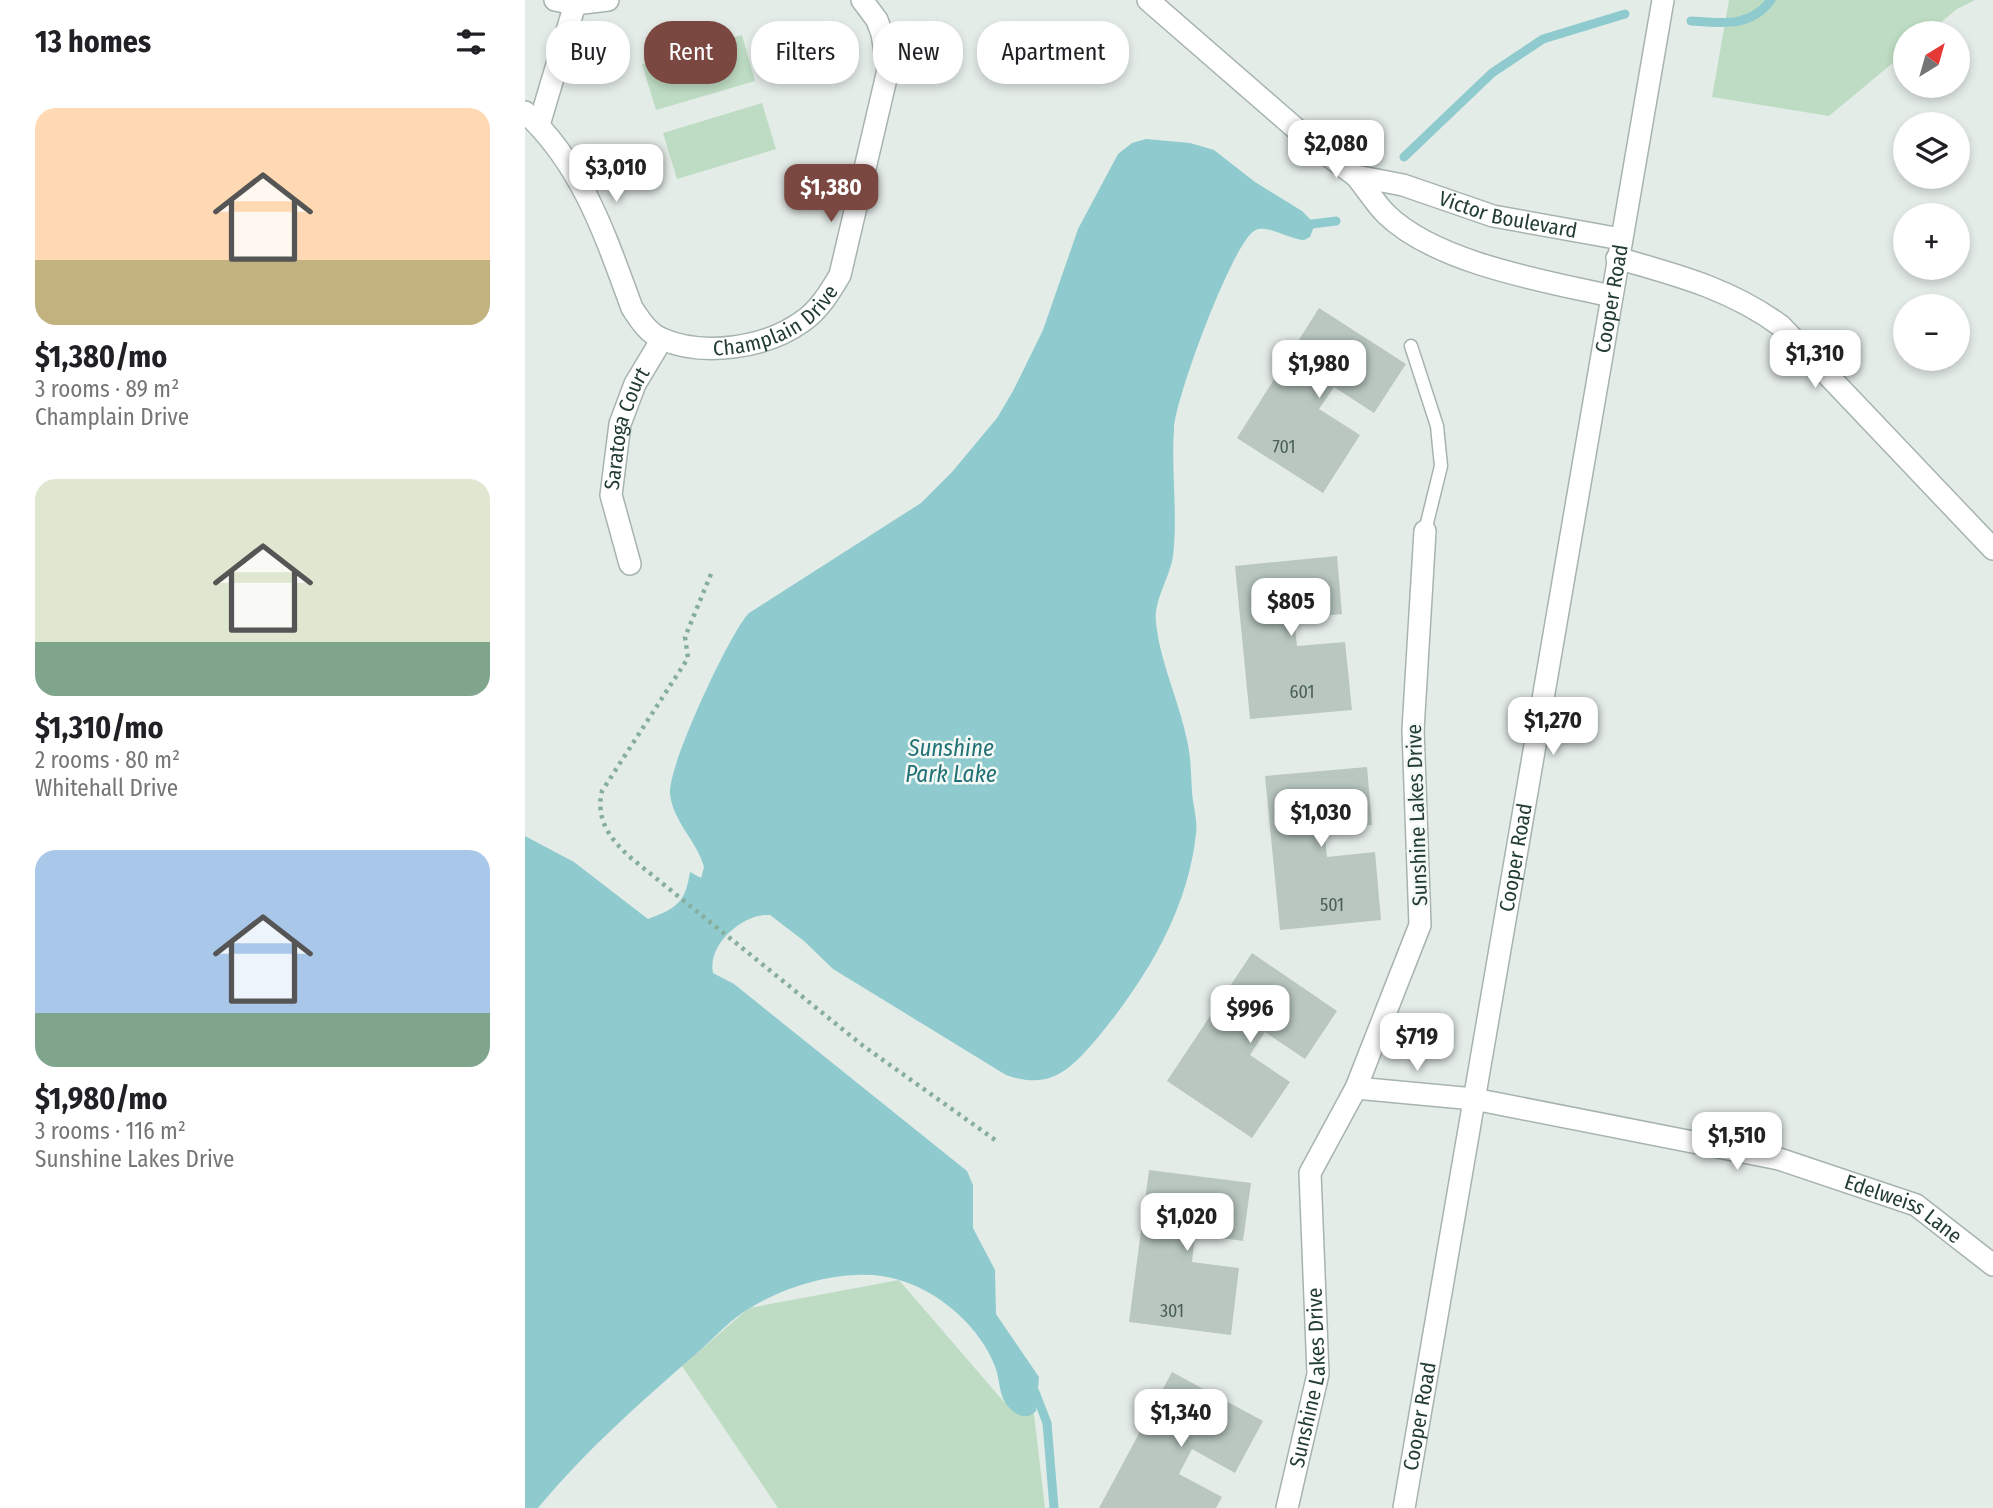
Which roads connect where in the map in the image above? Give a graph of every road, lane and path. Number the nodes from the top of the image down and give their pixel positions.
1 (608, 0) edge
2 (862, 0) edge
3 (1148, 0) edge
4 (1663, 0) edge
5 (565, 2) edge
6 (532, 119) edge
7 (1356, 176) junction
8 (1619, 248) junction
9 (1611, 296) junction
10 (662, 339) junction
11 (1411, 346) dead end
12 (1425, 531) joint
13 (1993, 549) edge
14 (629, 564) dead end
15 (711, 574) dead end
16 (1356, 1088) junction
17 (1474, 1099) junction
18 (998, 1142) dead end
19 (1993, 1265) edge
20 (1287, 1508) edge
21 (1404, 1508) edge

1 - 5 street
2 - 10 street, Champlain Drive
3 - 7 street, Victor Boulevard
4 - 8 street, Cooper Road
5 - 6 street
6 - 10 street
7 - 8 street, Victor Boulevard
7 - 9 street, Victor Boulevard
8 - 9 street, Cooper Road
8 - 13 street, Victor Boulevard
9 - 17 street, Cooper Road
10 - 14 street, Saratoga Court
11 - 12 lane
12 - 16 street, Sunshine Lakes Drive
15 - 18 path
16 - 17 street
16 - 20 street, Sunshine Lakes Drive
17 - 19 street, Edelweiss Lane
17 - 21 street, Cooper Road

